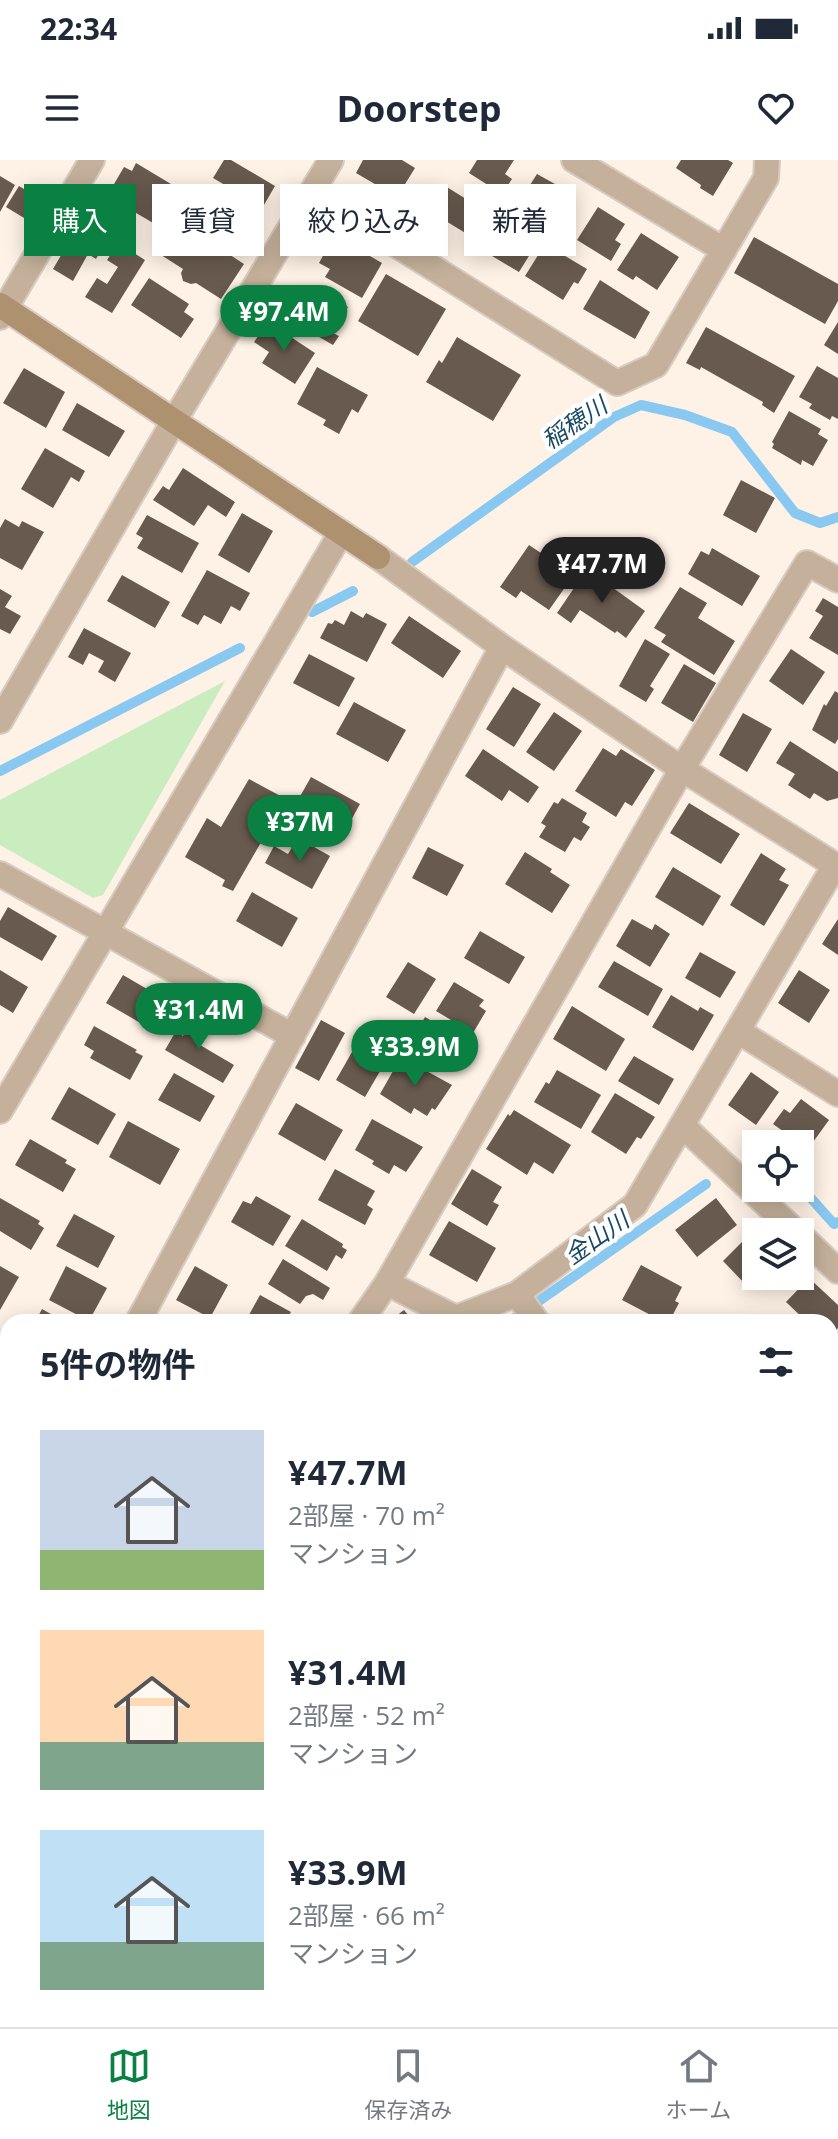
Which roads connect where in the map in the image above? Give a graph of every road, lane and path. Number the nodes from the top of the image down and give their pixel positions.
1 (92, 160) edge
2 (331, 160) edge
3 (574, 160) edge
4 (767, 160) edge
5 (317, 184) edge
6 (280, 245) edge
7 (724, 250) junction
8 (414, 256) edge
9 (2, 310) edge
10 (174, 421) junction
11 (341, 533) junction
12 (838, 580) edge
13 (502, 647) junction
14 (0, 721) edge
15 (682, 769) junction
16 (833, 857) edge
17 (0, 874) edge
18 (106, 931) junction
19 (738, 1031) junction
20 (293, 1036) junction
21 (838, 1094) edge
22 (0, 1111) edge
23 (682, 1125) junction
24 (781, 1218) edge
25 (814, 1249) edge
26 (838, 1271) edge
27 (387, 1283) junction
28 (517, 1294) junction
29 (142, 1314) edge
30 (366, 1314) edge
31 (448, 1314) edge
32 (466, 1314) edge
33 (531, 1314) edge

1 - 9 street
2 - 5 street
3 - 7 street
4 - 7 street
6 - 10 street
7 - 8 street
9 - 10 street
10 - 11 street
10 - 14 street
11 - 13 street
11 - 18 street
12 - 15 street
13 - 15 street
13 - 20 street
15 - 16 street
15 - 27 street
16 - 19 street
17 - 18 street
18 - 20 street
18 - 22 street
19 - 21 street
19 - 23 street
20 - 29 street
23 - 24 street
23 - 28 street
25 - 26 street
27 - 30 street
27 - 31 street
28 - 32 street
28 - 33 street

